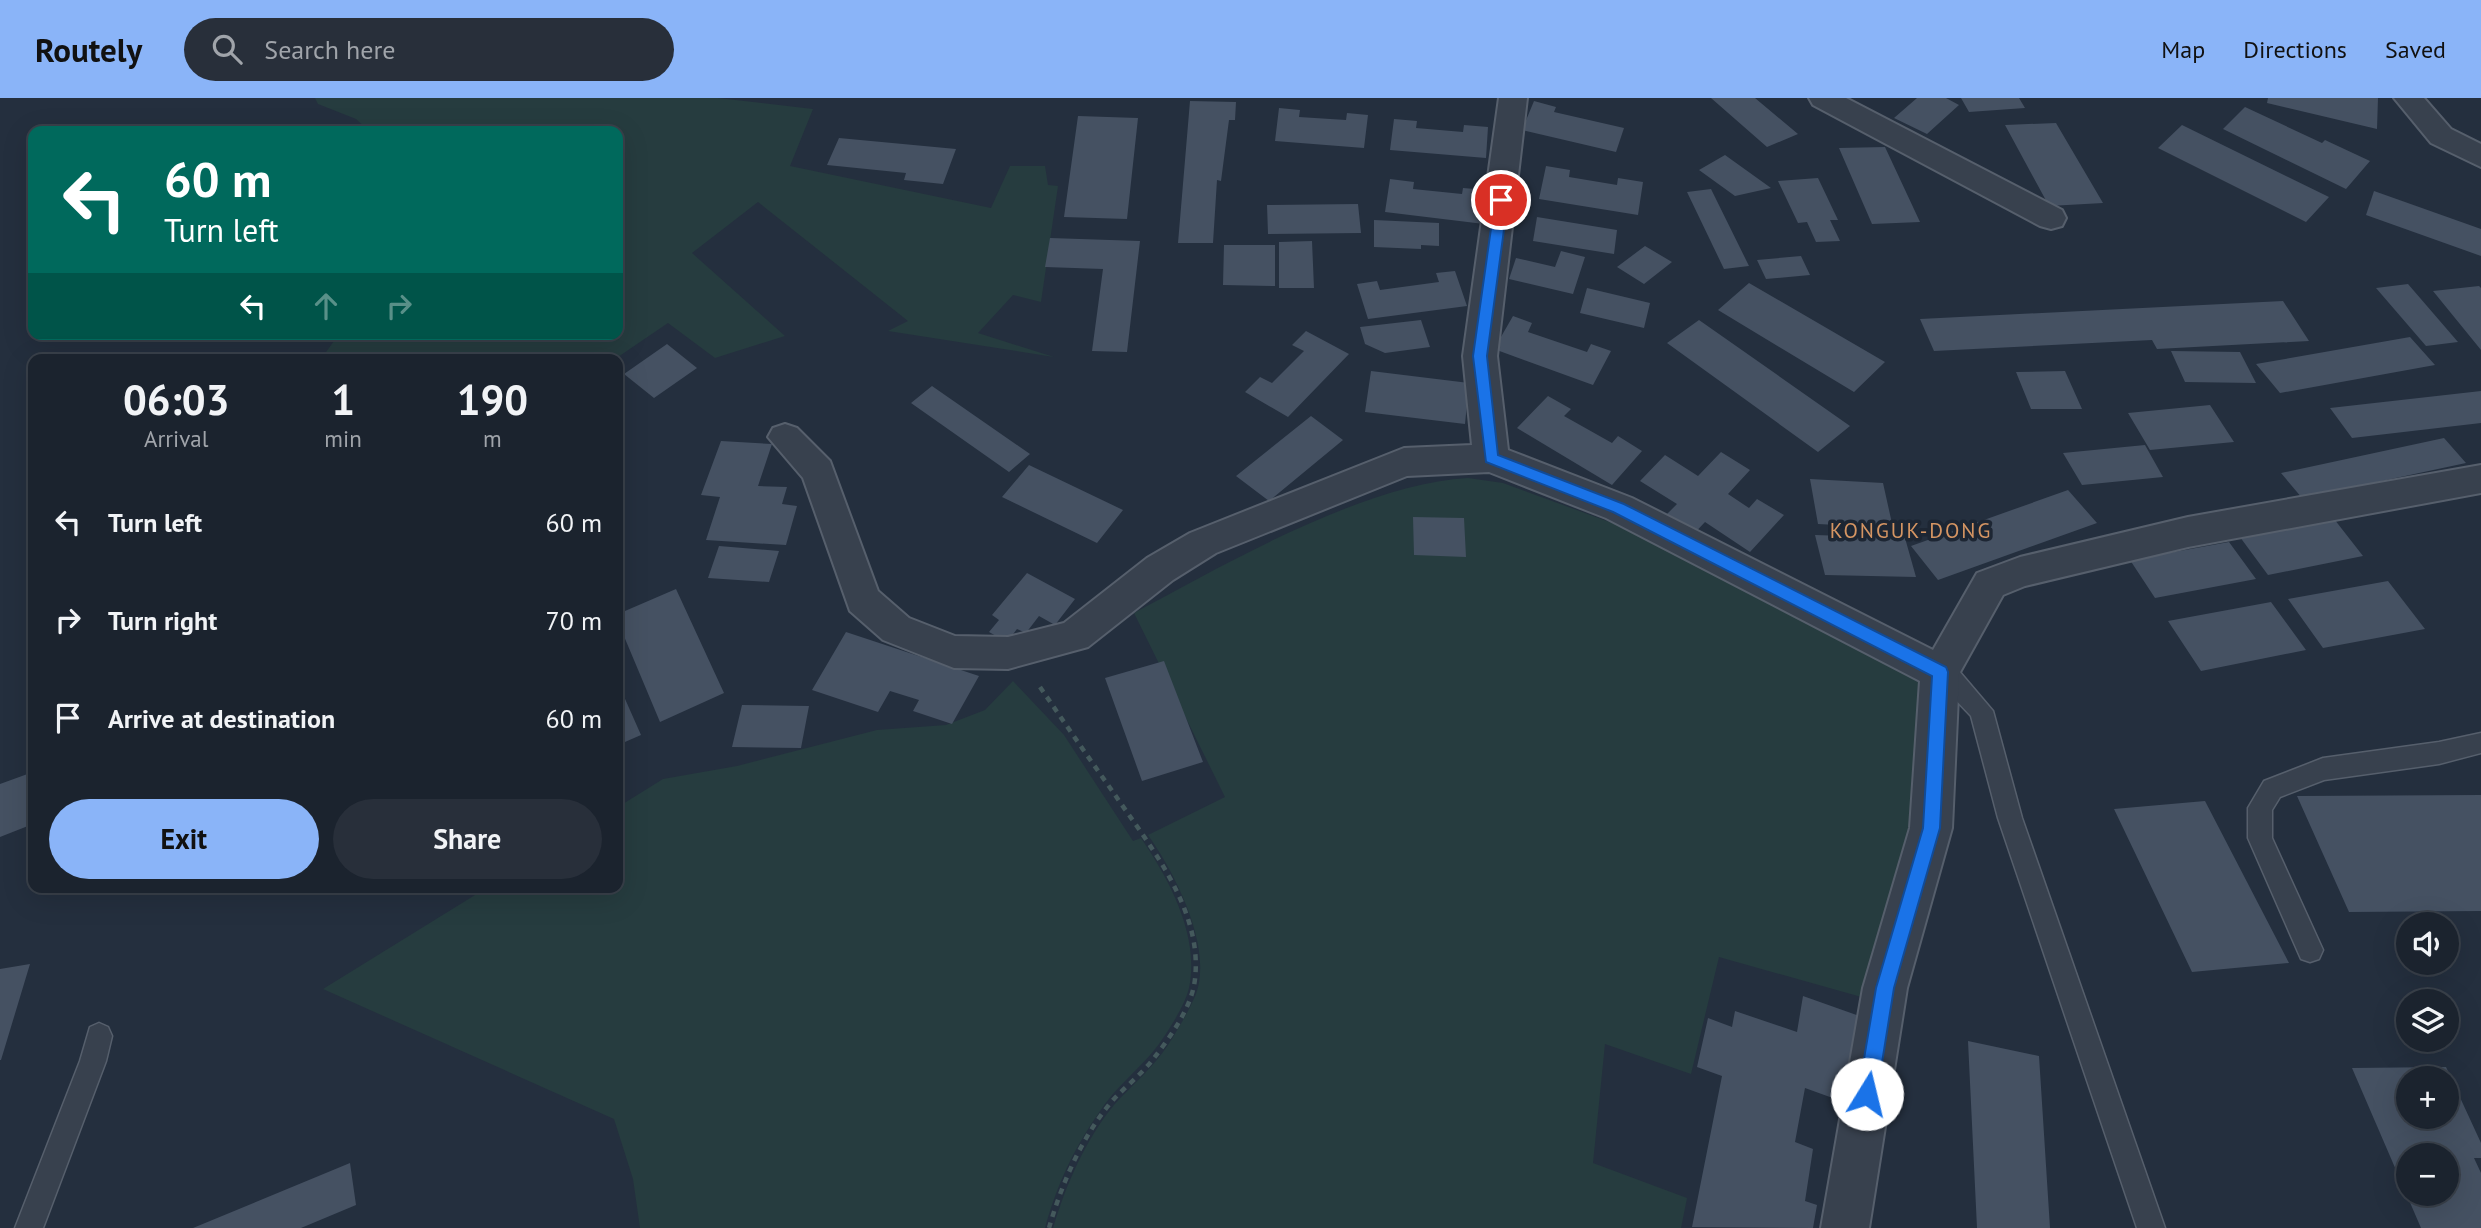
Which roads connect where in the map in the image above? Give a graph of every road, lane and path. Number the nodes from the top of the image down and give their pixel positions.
1 (1513, 98) edge
2 (1823, 98) edge
3 (2408, 98) edge
4 (2481, 157) edge
5 (2051, 218) dead end
6 (785, 437) dead end
7 (1491, 458) junction
8 (2481, 479) edge
9 (1008, 653) junction
10 (1940, 672) junction
11 (2481, 743) edge
12 (2310, 950) dead end
13 (99, 1036) dead end
14 (29, 1228) edge
15 (1049, 1228) edge
16 (1845, 1228) edge
17 (2151, 1228) edge

1 - 7 street
2 - 5 street
3 - 4 street
6 - 9 street
7 - 9 street
7 - 10 street
8 - 10 street
9 - 15 path
10 - 16 street
10 - 17 lane
11 - 12 lane
13 - 14 lane

